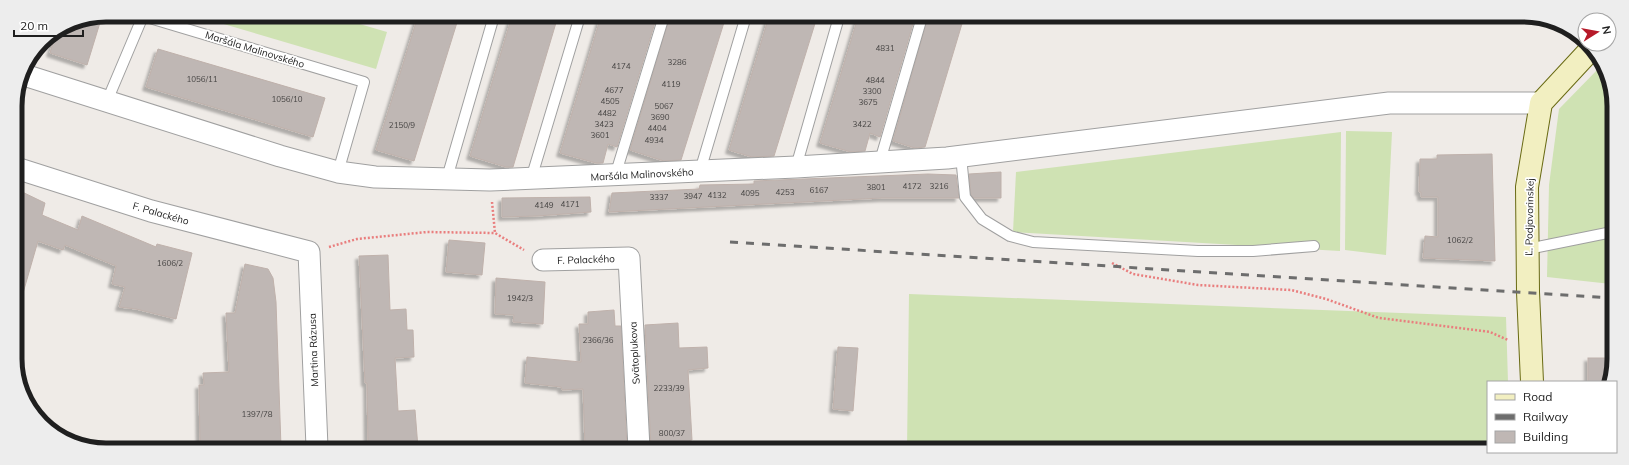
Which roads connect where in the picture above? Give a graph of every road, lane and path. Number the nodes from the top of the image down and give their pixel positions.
1 (140, 22) edge
2 (163, 22) edge
3 (492, 22) edge
4 (578, 22) edge
5 (662, 22) edge
6 (744, 22) edge
7 (838, 22) edge
8 (921, 22) edge
9 (1588, 53) edge
10 (27, 76) edge
11 (107, 101) junction
12 (1541, 103) junction
13 (954, 157) junction
14 (880, 162) junction
15 (796, 167) junction
16 (22, 170) edge
17 (338, 172) junction
18 (700, 172) junction
19 (615, 176) junction
20 (447, 178) junction
21 (531, 179) junction
22 (490, 180) junction
23 (495, 233) junction
24 (1607, 233) edge
25 (1094, 246) junction
26 (1314, 246) dead end
27 (1528, 249) junction
28 (309, 252) junction
29 (629, 258) joint
30 (543, 260) joint
31 (1531, 350) junction
32 (1532, 381) edge
33 (317, 443) edge
34 (639, 443) edge

1 - 11 lane, Maršála Malinovského
2 - 17 lane, Maršála Malinovského
3 - 20 lane
4 - 21 lane
5 - 19 lane
6 - 18 lane
7 - 15 lane
8 - 14 lane
9 - 12 street
10 - 11 street, Maršála Malinovského
11 - 17 street, Maršála Malinovského
12 - 13 street, Maršála Malinovského
12 - 27 street, Ľ. Podjavorinskej
13 - 14 street, Maršála Malinovského
13 - 25 lane
14 - 15 street, Maršála Malinovského
15 - 18 street, Maršála Malinovského
16 - 28 street, F. Palackého
17 - 20 street, Maršála Malinovského
18 - 19 street, Maršála Malinovského
19 - 21 street, Maršála Malinovského
20 - 22 street, Maršála Malinovského
21 - 22 street, Maršála Malinovského
22 - 23 path
23 - 28 path
23 - 30 path
24 - 27 lane
25 - 26 lane
25 - 31 path
27 - 31 street, Ľ. Podjavorinskej
28 - 33 street, Martina Rázusa
29 - 30 street, F. Palackého
29 - 34 street, Svätoplukova
31 - 32 street, Ľ. Podjavorinskej

